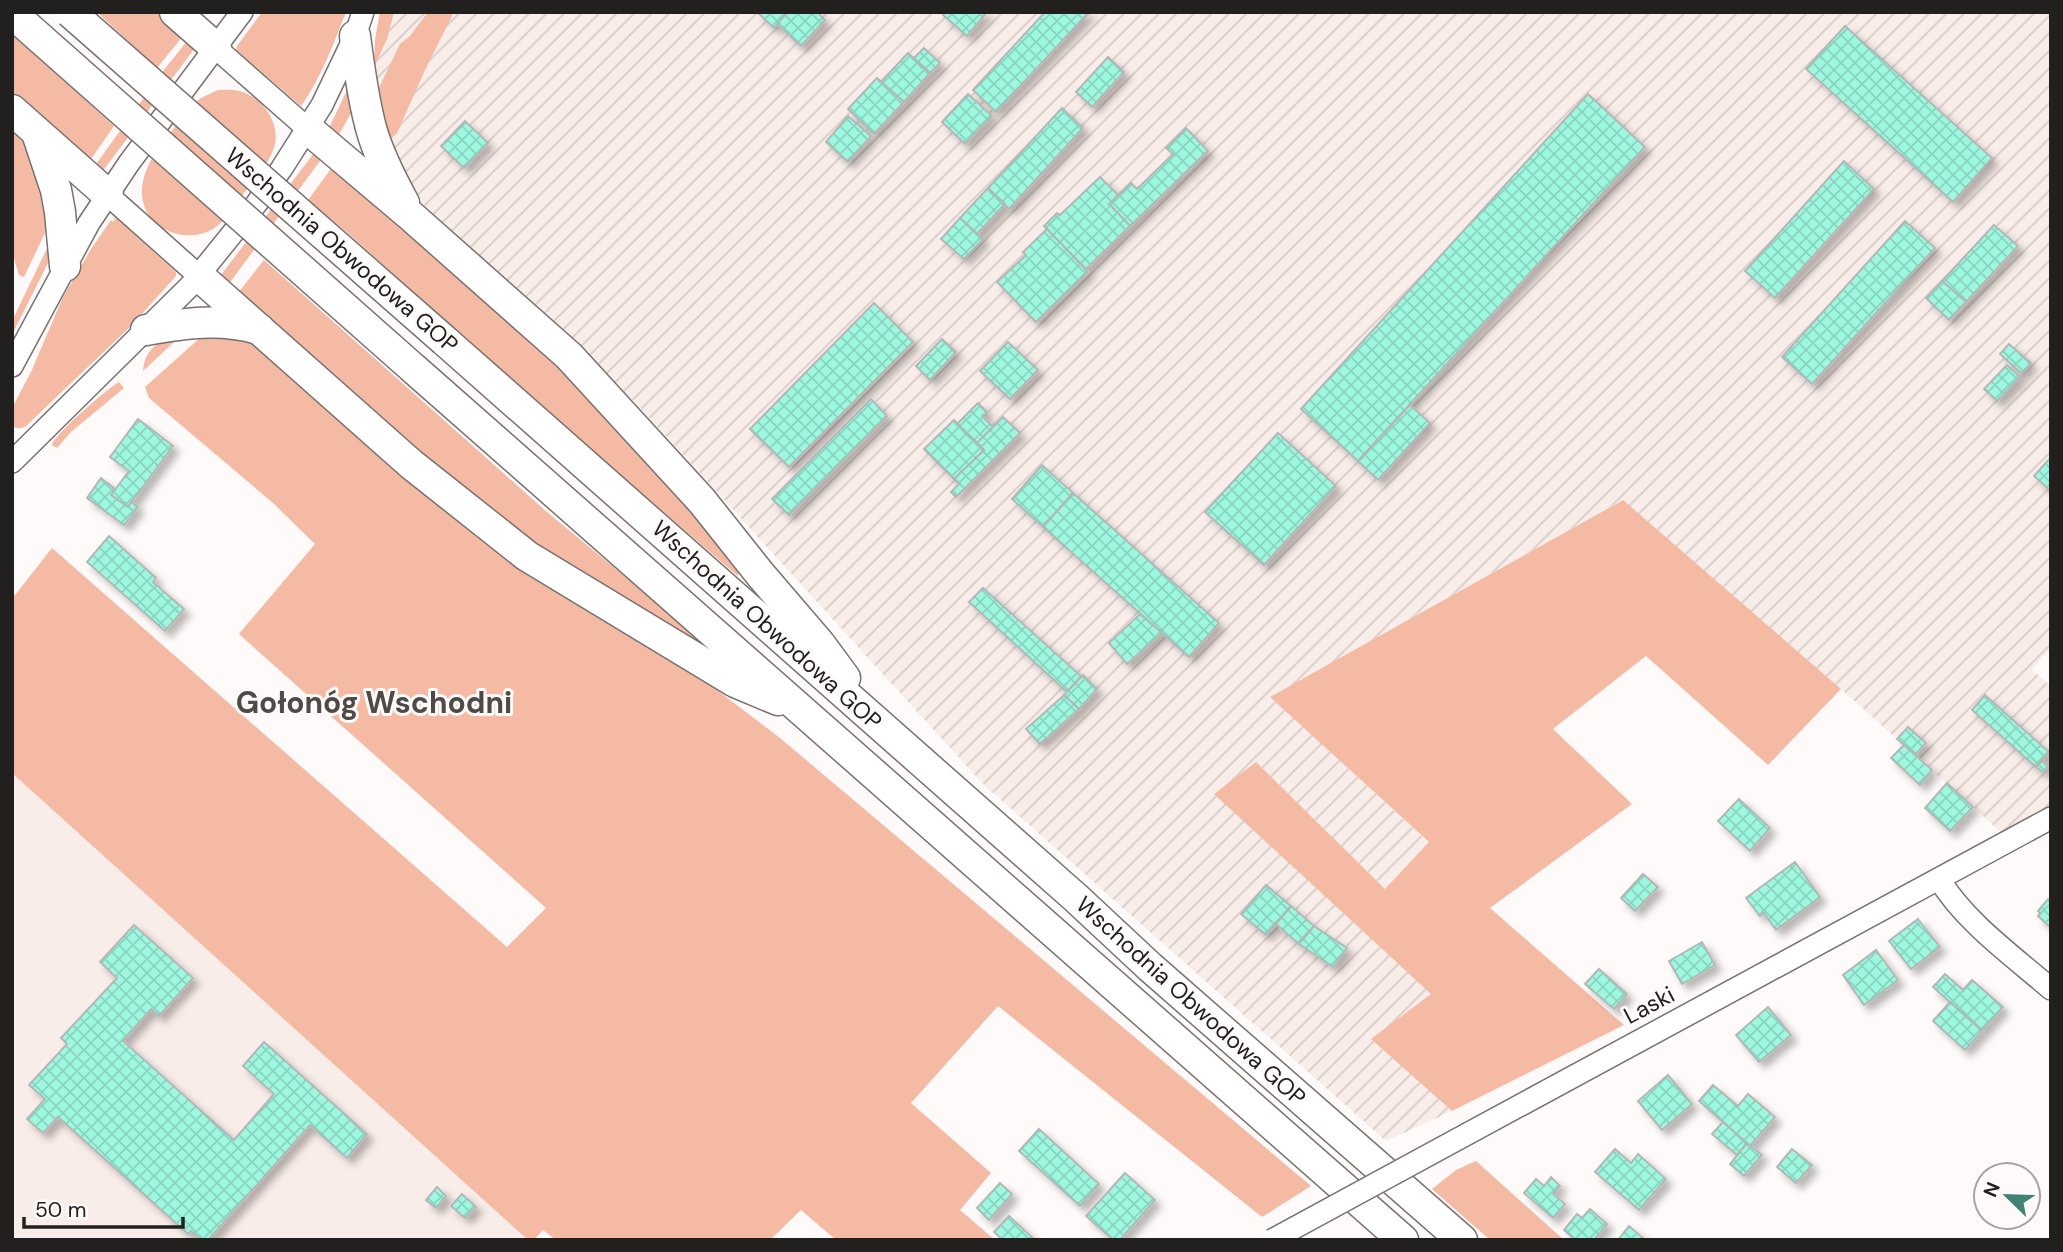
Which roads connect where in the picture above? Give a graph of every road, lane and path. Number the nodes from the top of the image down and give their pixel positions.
1 (70, 12) edge
2 (175, 12) edge
3 (242, 12) edge
4 (18, 18) edge
5 (359, 24) edge
6 (216, 48) junction
7 (12, 110) edge
8 (308, 129) junction
9 (37, 133) junction
10 (107, 195) junction
11 (411, 216) junction
12 (65, 266) junction
13 (199, 276) junction
14 (259, 329) junction
15 (146, 330) junction
16 (12, 366) edge
17 (16, 451) edge
18 (801, 709) junction
19 (878, 724) junction
20 (2051, 818) edge
21 (1939, 878) junction
22 (2051, 989) edge
23 (1272, 1240) edge
24 (1403, 1240) edge
25 (1462, 1240) edge

1 - 19 highway, Wschodnia Obwodowa GOP, bridge
2 - 6 highway
3 - 6 street
4 - 18 highway, Wschodnia Obwodowa GOP, bridge
5 - 8 street
5 - 11 highway
6 - 8 street
6 - 10 street
7 - 9 highway
8 - 11 highway
8 - 13 street
9 - 10 highway
9 - 12 highway
10 - 12 street
10 - 13 street
11 - 19 highway
12 - 16 street
13 - 14 highway
13 - 15 street
14 - 15 highway
14 - 18 highway
15 - 17 street
18 - 24 highway, Wschodnia Obwodowa GOP
19 - 25 highway, Wschodnia Obwodowa GOP
20 - 21 street, Laski
21 - 22 street
21 - 23 street, Laski, bridge

